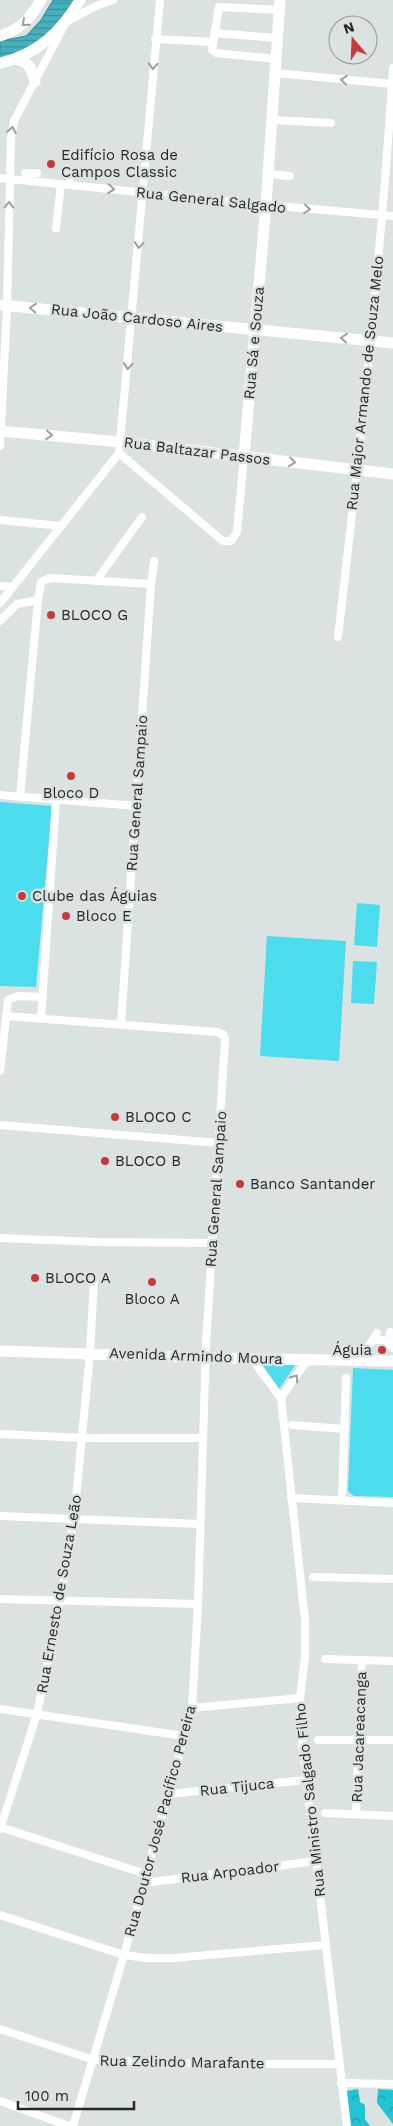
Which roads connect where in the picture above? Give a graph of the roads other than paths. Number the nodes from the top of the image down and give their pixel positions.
1 (41, 0) edge
2 (80, 0) edge
3 (113, 0) edge
4 (160, 0) edge
5 (280, 5) edge
6 (66, 22) junction
7 (214, 33) junction
8 (0, 36) edge
9 (155, 38) junction
10 (277, 38) junction
11 (213, 42) junction
12 (16, 59) junction
13 (276, 60) junction
14 (0, 63) edge
15 (393, 68) edge
16 (275, 73) junction
17 (35, 82) junction
18 (392, 84) edge
19 (272, 120) junction
20 (331, 123) dead end
21 (25, 173) dead end
22 (37, 173) dead end
23 (268, 174) junction
24 (290, 176) dead end
25 (0, 178) edge
26 (10, 179) junction
27 (61, 184) junction
28 (143, 193) junction
29 (266, 205) junction
30 (382, 215) junction
31 (393, 216) edge
32 (56, 228) dead end
33 (4, 305) edge
34 (132, 317) junction
35 (255, 330) junction
36 (369, 340) junction
37 (393, 343) edge
38 (0, 431) edge
39 (0, 446) edge
40 (120, 448) junction
41 (244, 456) junction
42 (358, 470) junction
43 (393, 474) edge
44 (142, 517) dead end
45 (0, 520) edge
46 (61, 526) junction
47 (154, 561) dead end
48 (96, 581) junction
49 (151, 584) junction
50 (0, 586) edge
51 (12, 586) junction
52 (38, 600) junction
53 (0, 603) edge
54 (0, 621) edge
55 (338, 637) dead end
56 (0, 796) edge
57 (20, 797) junction
58 (56, 800) junction
59 (137, 806) junction
60 (43, 996) junction
61 (6, 1016) junction
62 (41, 1018) junction
63 (121, 1024) junction
64 (0, 1071) edge
65 (0, 1125) edge
66 (219, 1143) junction
67 (0, 1238) edge
68 (212, 1243) junction
69 (94, 1279) dead end
70 (390, 1332) dead end
71 (391, 1345) edge
72 (0, 1351) edge
73 (90, 1353) junction
74 (206, 1358) junction
75 (252, 1359) junction
76 (310, 1359) junction
77 (353, 1360) junction
78 (393, 1361) edge
79 (346, 1378) dead end
80 (281, 1398) junction
81 (292, 1425) dead end
82 (345, 1429) junction
83 (0, 1434) edge
84 (83, 1438) junction
85 (203, 1438) junction
86 (291, 1498) junction
87 (342, 1500) junction
88 (393, 1502) edge
89 (0, 1516) edge
90 (74, 1519) junction
91 (200, 1524) junction
92 (313, 1577) dead end
93 (393, 1579) edge
94 (0, 1600) edge
95 (60, 1601) junction
96 (198, 1604) junction
97 (325, 1659) dead end
98 (362, 1660) junction
99 (393, 1661) edge
100 (300, 1698) junction
101 (0, 1708) edge
102 (192, 1708) junction
103 (37, 1714) junction
104 (184, 1736) junction
105 (318, 1740) dead end
106 (359, 1740) junction
107 (393, 1740) edge
108 (306, 1780) junction
109 (168, 1794) junction
110 (325, 1813) dead end
111 (356, 1814) junction
112 (393, 1816) edge
113 (0, 1828) edge
114 (316, 1861) junction
115 (146, 1874) junction
116 (144, 1883) junction
117 (0, 1915) edge
118 (324, 1945) junction
119 (124, 1955) junction
120 (0, 2029) edge
121 (94, 2060) junction
122 (338, 2064) junction
123 (342, 2083) junction
124 (393, 2084) edge
125 (0, 2101) edge
126 (69, 2126) edge
127 (73, 2126) edge
128 (346, 2126) edge

1 -> 8 street
2 - 6 street
3 - 6 street
4 - 9 street
5 - 7 street
5 - 10 street, Rua Sá e Souza
6 - 12 street
6 - 17 street
7 - 10 street
7 - 11 street
9 - 11 street
9 -> 28 street
10 - 13 street, Rua Sá e Souza
11 - 13 street
12 - 14 street
12 - 17 street
13 - 16 street, Rua Sá e Souza
15 - 18 street, Rua Major Armando de Souza Melo
18 -> 16 street
16 - 19 street, Rua Sá e Souza
26 -> 17 street
18 - 30 street, Rua Major Armando de Souza Melo
19 - 20 street
19 - 23 street, Rua Sá e Souza
21 - 22 street
23 - 24 street
23 - 29 street, Rua Sá e Souza
25 - 26 street, Rua General Salgado
26 - 27 street, Rua General Salgado
33 -> 26 street
27 -> 28 street, Rua General Salgado
27 - 32 street
28 - 29 street, Rua General Salgado
28 -> 34 street
29 -> 30 street, Rua General Salgado
29 - 35 street, Rua Sá e Souza
30 - 31 street, Rua General Salgado
30 - 36 street, Rua Major Armando de Souza Melo
34 -> 33 street, Rua João Cardoso Aires
33 - 38 street
34 - 35 street, Rua João Cardoso Aires
34 -> 40 street
36 -> 35 street, Rua João Cardoso Aires
35 - 41 street, Rua Sá e Souza
36 - 37 street, Rua João Cardoso Aires
36 - 42 street, Rua Major Armando de Souza Melo
38 - 39 street
38 -> 40 street, Rua Baltazar Passos
40 - 41 street, Rua Baltazar Passos
40 - 41 street, Rua Sá e Souza
40 - 46 street
41 -> 42 street, Rua Baltazar Passos
42 - 43 street, Rua Baltazar Passos
42 - 55 street, Rua Major Armando de Souza Melo
44 - 48 street
45 - 46 street
46 - 51 street
47 - 49 street, Rua General Sampaio
48 - 49 street
48 - 52 street
49 - 59 street, Rua General Sampaio
50 - 51 street
51 - 53 street
52 - 54 street
52 - 57 street
56 - 57 street
57 - 58 street
58 - 59 street
58 - 60 street
59 - 63 street, Rua General Sampaio
60 - 61 street
60 - 62 street
61 - 62 street, Rua General Sampaio
61 - 64 street
62 - 63 street, Rua General Sampaio
63 - 66 street, Rua General Sampaio
65 - 66 street
66 - 68 street, Rua General Sampaio
67 - 68 street
68 - 74 street, Rua General Sampaio
69 - 73 street, Rua Ernesto de Souza Leão
70 - 71 street
71 - 77 street
72 - 73 street, Avenida Armindo Moura
73 - 74 street, Avenida Armindo Moura
73 - 84 street, Rua Ernesto de Souza Leão
74 - 75 street, Avenida Armindo Moura
74 - 85 street, Rua Doutor José Pacífico Pereira
75 - 76 street, Avenida Armindo Moura
75 - 80 street
76 - 77 street, Avenida Armindo Moura
80 -> 76 street
77 - 78 street, Avenida Armindo Moura
79 - 82 street
80 - 86 street, Rua Ministro Salgado Filho
81 - 82 street
82 - 87 street
83 - 84 street
84 - 85 street
84 - 90 street, Rua Ernesto de Souza Leão
85 - 91 street, Rua Doutor José Pacífico Pereira
86 - 87 street
86 - 100 street, Rua Ministro Salgado Filho
87 - 88 street
89 - 90 street
90 - 91 street
90 - 95 street, Rua Ernesto de Souza Leão
91 - 96 street, Rua Doutor José Pacífico Pereira
92 - 93 street
94 - 95 street
95 - 96 street
95 - 103 street, Rua Ernesto de Souza Leão
96 - 102 street, Rua Doutor José Pacífico Pereira
97 - 98 street
98 - 99 street
98 - 106 street, Rua Jacareacanga
100 - 102 street
100 - 108 street, Rua Ministro Salgado Filho
101 - 103 street
102 - 104 street, Rua Doutor José Pacífico Pereira
103 - 104 street
103 - 113 street, Rua Ernesto de Souza Leão
104 - 109 street, Rua Doutor José Pacífico Pereira
105 - 106 street
106 - 107 street
106 - 111 street, Rua Jacareacanga
108 - 109 street, Rua Tijuca
108 - 114 street, Rua Ministro Salgado Filho
109 - 115 street, Rua Doutor José Pacífico Pereira
110 - 111 street
111 - 112 street
113 - 115 street
114 - 116 street, Rua Arpoador
114 - 118 street, Rua Ministro Salgado Filho
115 - 116 street, Rua Doutor José Pacífico Pereira
116 - 119 street, Rua Doutor José Pacífico Pereira
117 - 119 street
118 - 119 street
118 - 122 street, Rua Ministro Salgado Filho
119 - 121 street, Rua Doutor José Pacífico Pereira
120 - 121 street, Rua Zelindo Marafante
121 - 122 street, Rua Zelindo Marafante
121 - 127 street, Rua Doutor José Pacífico Pereira
122 - 123 street, Rua Ministro Salgado Filho
123 - 124 street
123 - 128 street, Rua Ministro Salgado Filho
125 - 126 street

